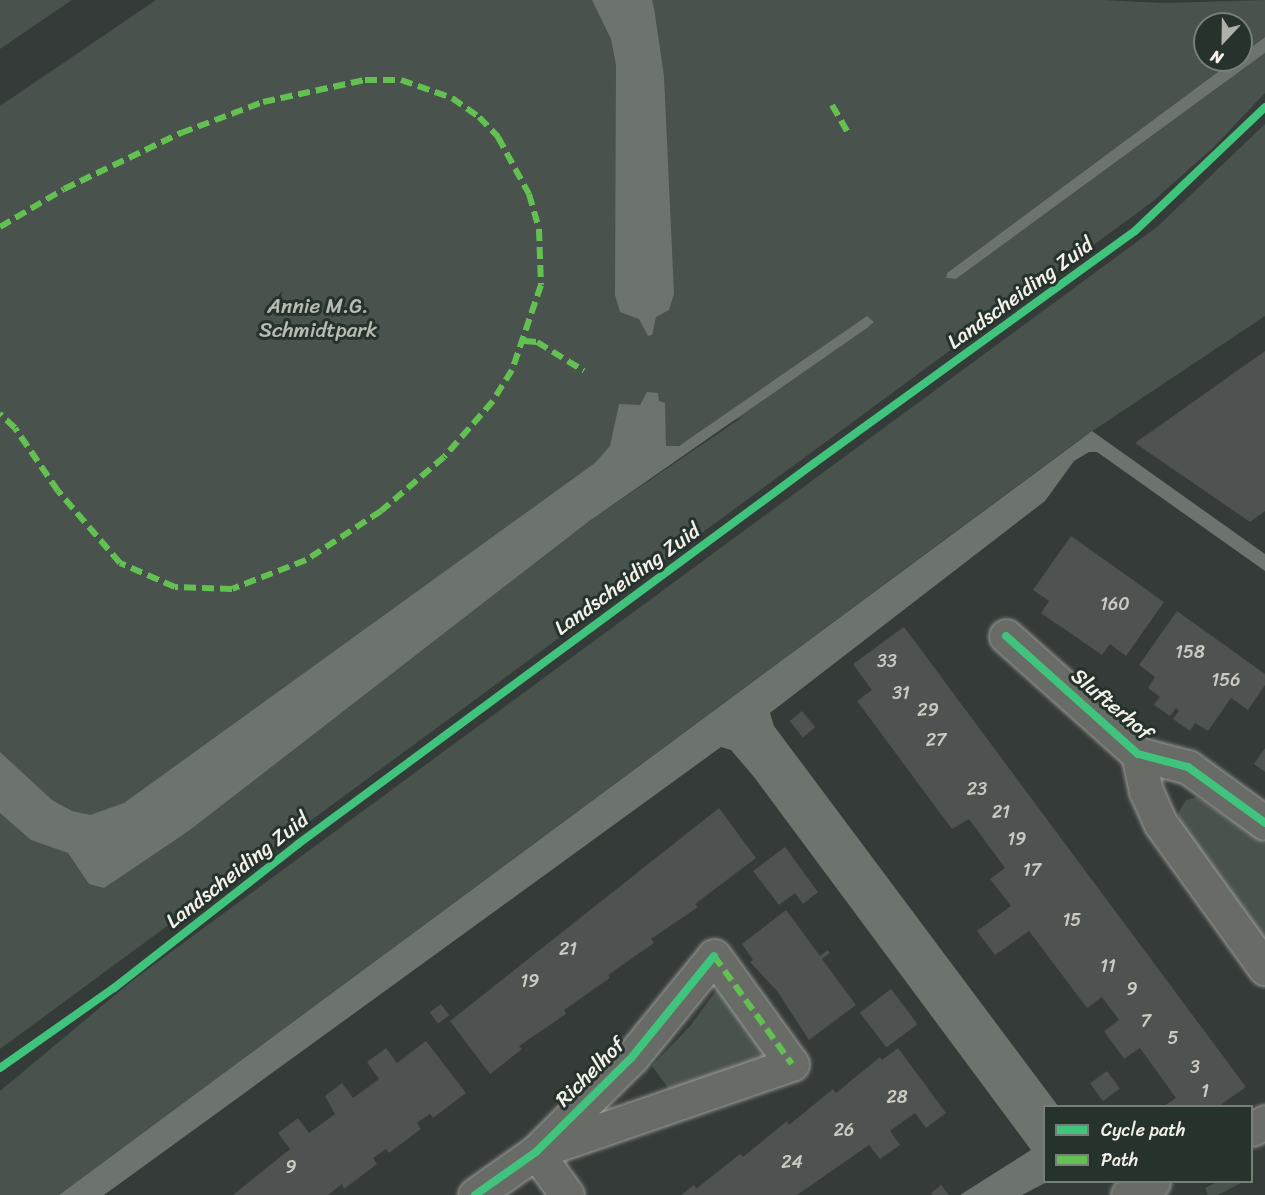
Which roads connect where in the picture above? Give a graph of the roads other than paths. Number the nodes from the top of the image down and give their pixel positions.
1 (1006, 636) dead end
2 (1138, 754) junction
3 (1265, 824) edge
4 (1265, 968) edge
5 (536, 1152) junction
6 (1151, 1183) edge
7 (475, 1195) edge
8 (567, 1195) edge
9 (1128, 1195) edge

1 - 2 street, Slufterhof
2 - 3 street, Slufterhof
2 - 4 street, Slufterhof
5 - 5 street, Richelhof
5 - 7 street, Richelhof
5 - 8 street
6 - 9 street

